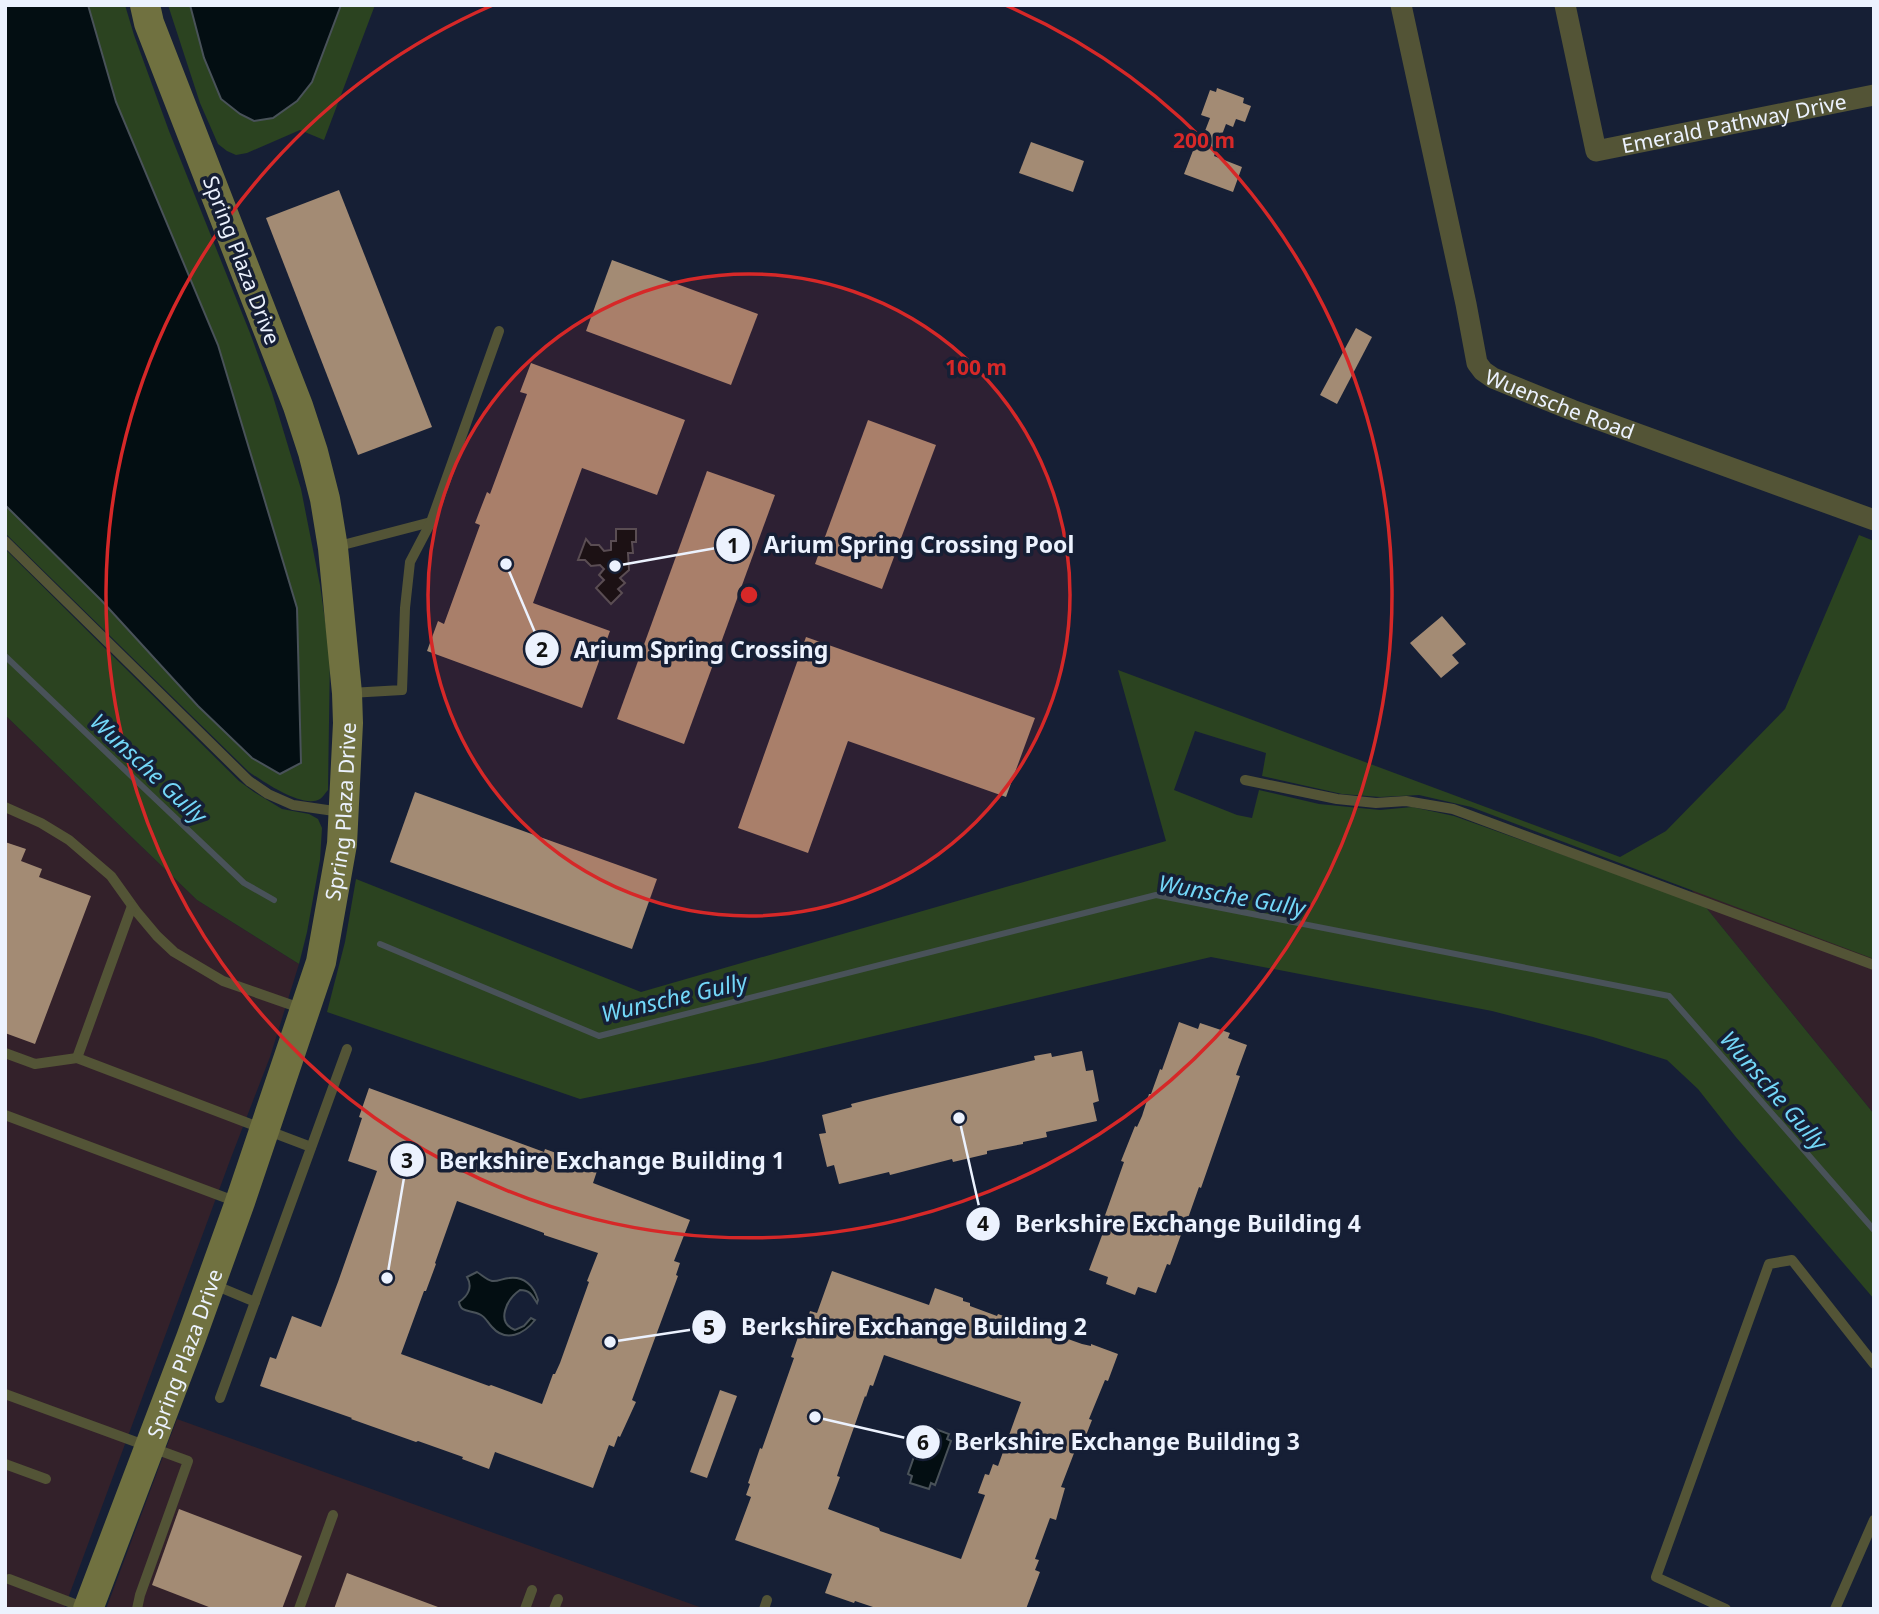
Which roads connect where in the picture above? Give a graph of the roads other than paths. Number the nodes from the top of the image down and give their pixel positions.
1 (145, 5) edge
2 (1401, 5) edge
3 (1565, 5) edge
4 (1874, 95) edge
5 (499, 331) dead end
6 (1874, 520) edge
7 (431, 522) junction
8 (5, 541) edge
9 (333, 548) junction
10 (347, 694) junction
11 (1245, 780) dead end
12 (5, 807) edge
13 (343, 813) junction
14 (132, 906) junction
15 (1874, 965) edge
16 (306, 1009) junction
17 (347, 1049) dead end
18 (5, 1054) edge
19 (77, 1058) junction
20 (5, 1115) edge
21 (265, 1130) junction
22 (312, 1147) junction
23 (240, 1202) junction
24 (210, 1283) junction
25 (255, 1302) junction
26 (1874, 1364) edge
27 (5, 1394) edge
28 (220, 1398) dead end
29 (149, 1447) junction
30 (5, 1464) edge
31 (46, 1479) dead end
32 (333, 1515) dead end
33 (1874, 1520) edge
34 (9, 1579) dead end
35 (531, 1590) dead end
36 (88, 1609) edge
37 (137, 1609) edge
38 (299, 1609) edge
39 (525, 1609) edge
40 (1726, 1609) edge
41 (1835, 1609) edge

1 - 9 street, Spring Plaza Drive
2 - 6 street, Wuensche Road
3 - 4 street, Emerald Pathway Drive
5 - 7 lane
7 - 9 lane
7 - 10 lane
8 - 13 lane
9 - 10 street, Spring Plaza Drive
10 - 13 street, Spring Plaza Drive
11 - 15 lane
12 - 14 lane
13 - 16 street, Spring Plaza Drive
14 - 16 lane
14 - 19 lane
16 - 21 street, Spring Plaza Drive
17 - 22 lane
18 - 19 lane
19 - 21 lane
20 - 23 lane
21 - 22 lane
21 - 23 street, Spring Plaza Drive
22 - 25 lane
23 - 24 street, Spring Plaza Drive
24 - 25 lane
24 - 29 street, Spring Plaza Drive
25 - 28 lane
26 - 40 lane
27 - 29 lane
29 - 36 street, Spring Plaza Drive
29 - 37 lane
30 - 31 lane
32 - 38 lane
33 - 41 lane
34 - 36 lane
35 - 39 lane

